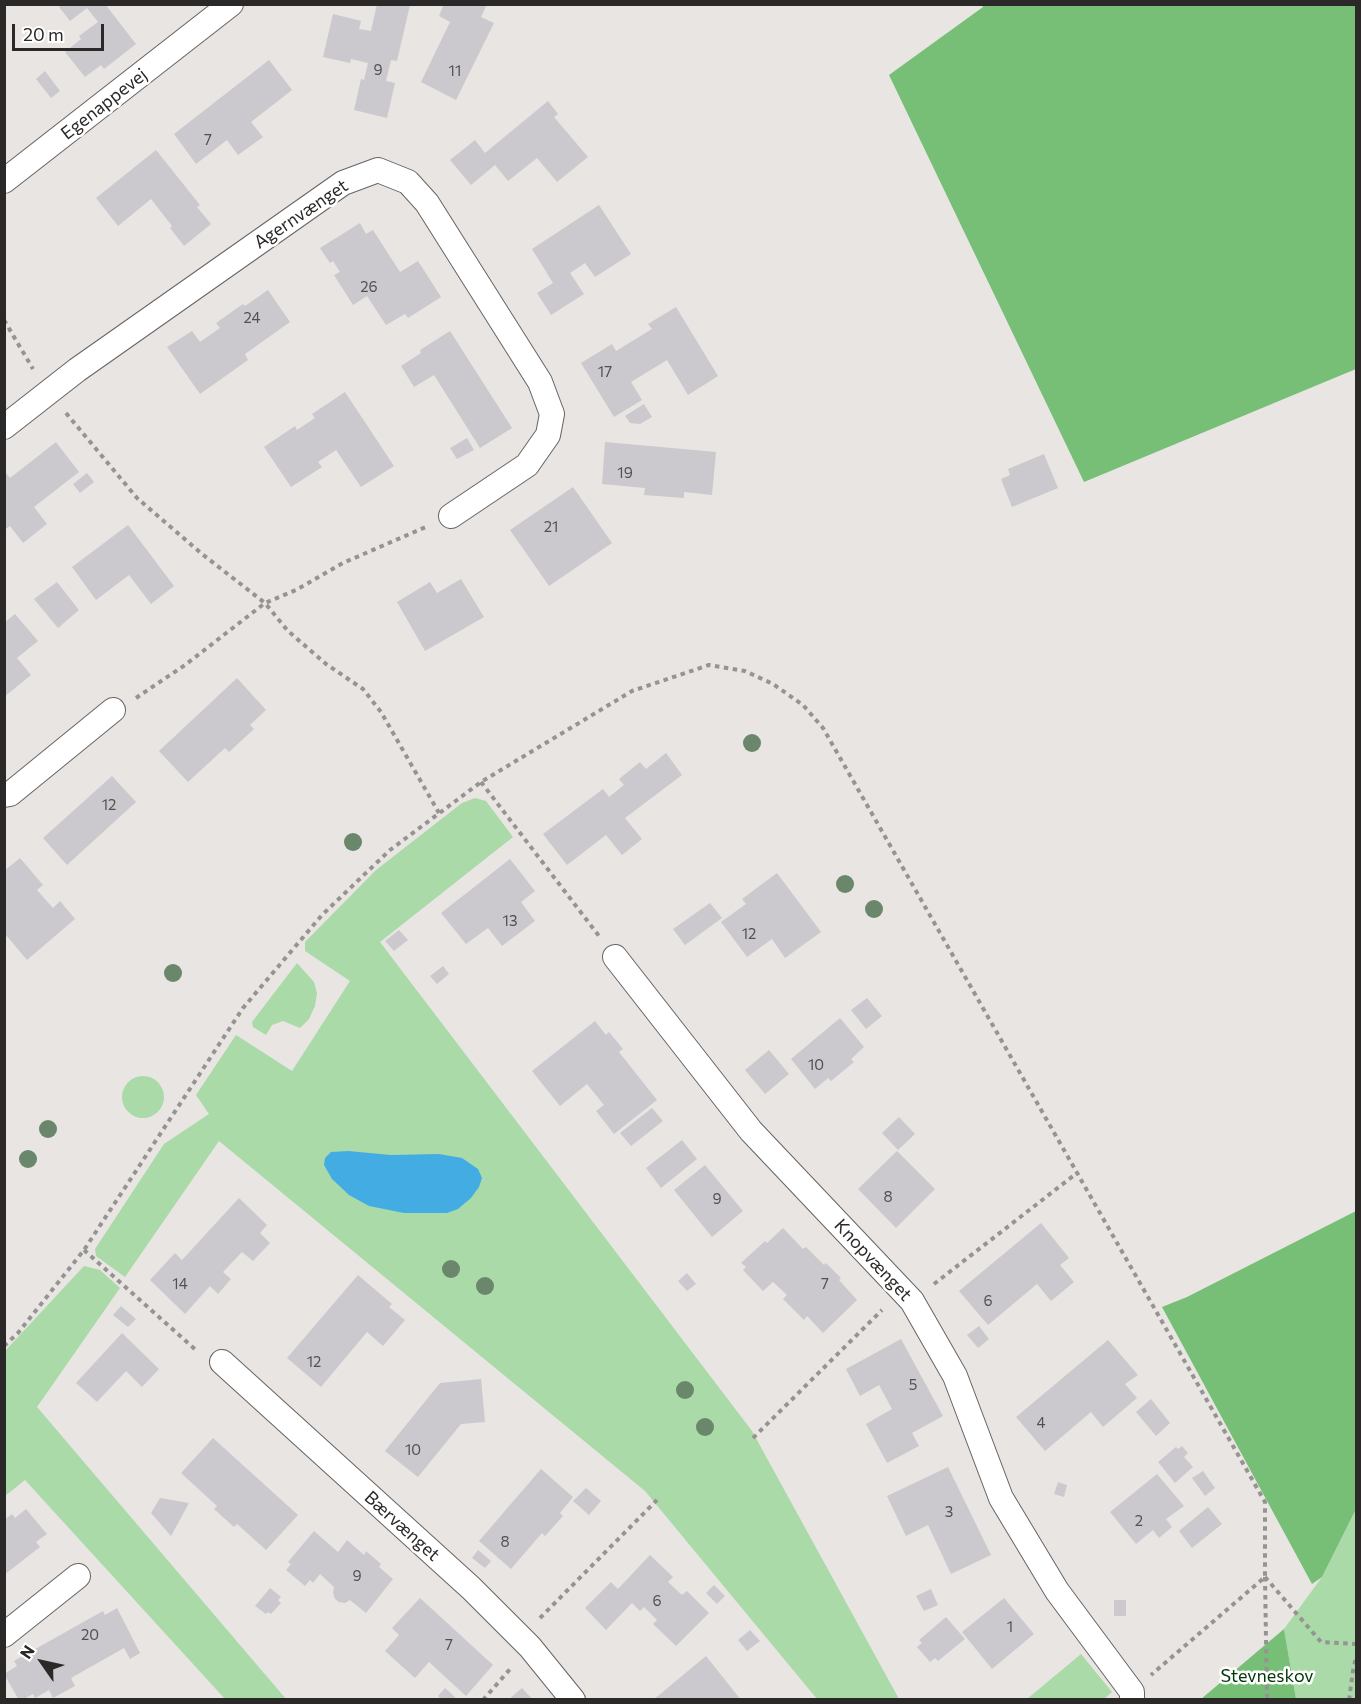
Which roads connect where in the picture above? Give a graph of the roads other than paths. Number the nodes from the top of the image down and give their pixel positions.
1 (231, 4) edge
2 (4, 181) edge
3 (4, 427) edge
4 (451, 516) road end
5 (113, 710) road end
6 (4, 795) edge
7 (615, 957) road end
8 (222, 1362) road end
9 (78, 1576) dead end
10 (4, 1635) edge
11 (1132, 1696) edge
12 (573, 1700) edge

1 - 2 street, Egenappevej
3 - 4 street, Agernvænget
5 - 6 street
7 - 11 street, Knopvænget
8 - 12 street, Bærvænget
9 - 10 street

